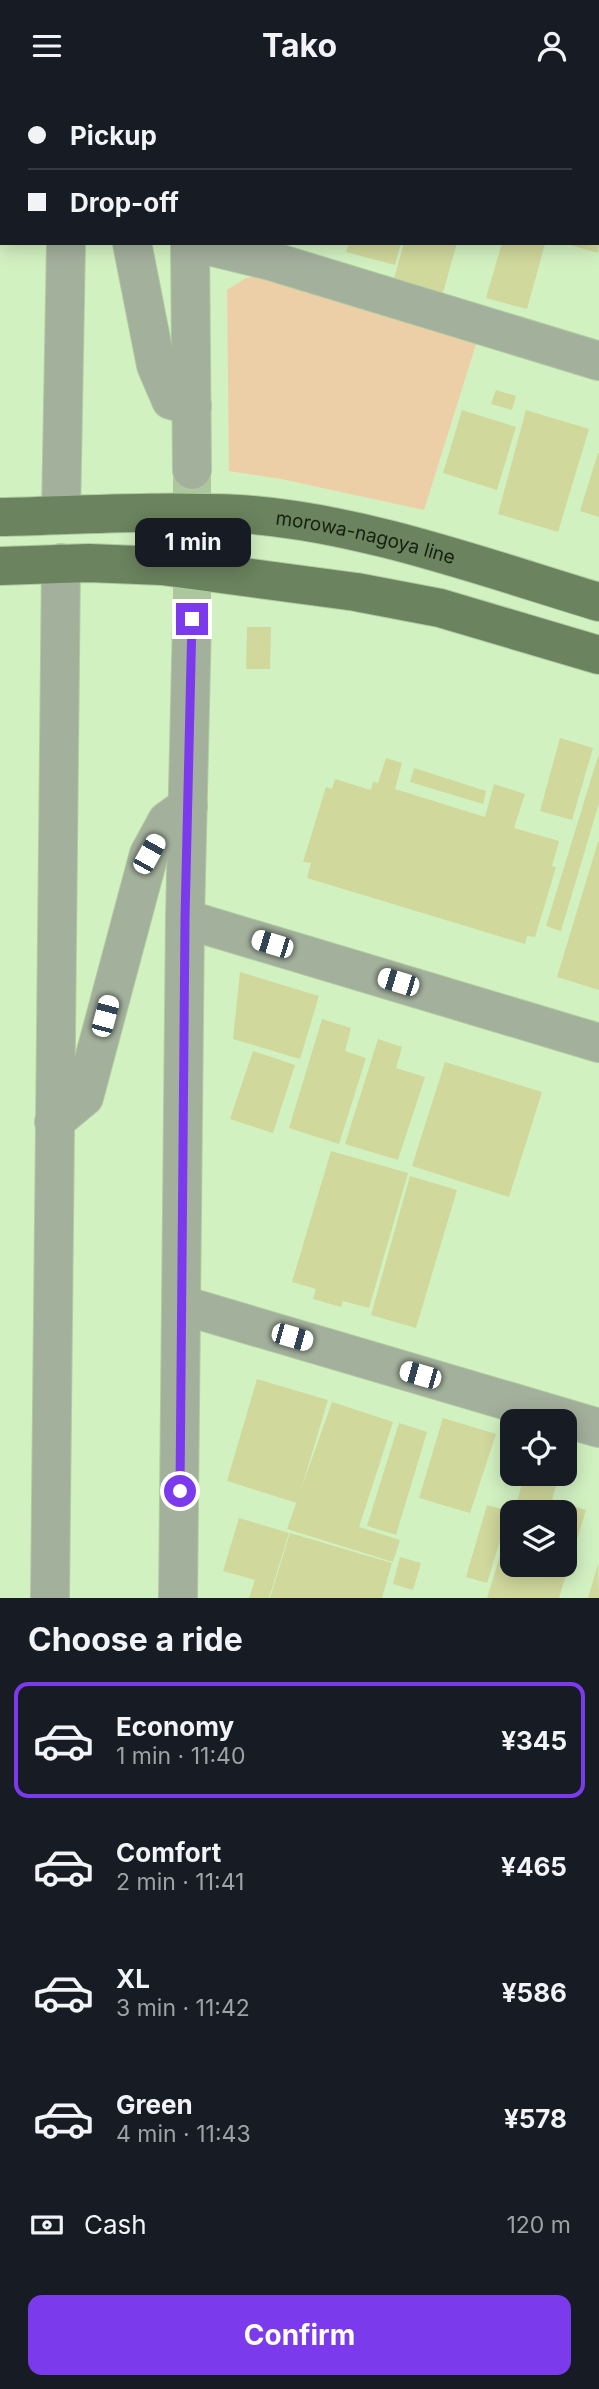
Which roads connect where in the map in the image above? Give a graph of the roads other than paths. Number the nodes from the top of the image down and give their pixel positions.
1 (66, 245) edge
2 (132, 245) edge
3 (190, 245) edge
4 (205, 245) edge
5 (599, 361) edge
6 (192, 406) junction
7 (192, 470) tunnel mouth
8 (52, 515) junction
9 (0, 517) edge
10 (52, 564) junction
11 (0, 566) edge
12 (599, 602) edge
13 (192, 619) tunnel mouth
14 (599, 655) edge
15 (188, 806) junction
16 (185, 919) junction
17 (599, 1043) edge
18 (54, 1122) junction
19 (183, 1304) junction
20 (599, 1428) edge
21 (50, 1598) edge
22 (178, 1598) edge

1 - 8 street
2 - 6 street
3 - 6 street
4 - 5 street
6 - 7 street
8 - 9 main road, morowa-nagoya line
8 - 12 main road, morowa-nagoya line
10 - 11 main road
10 - 14 main road
10 - 18 street
13 - 15 street
15 - 16 street
15 - 18 street
16 - 17 street
16 - 19 street
18 - 21 street
19 - 20 street
19 - 22 street

